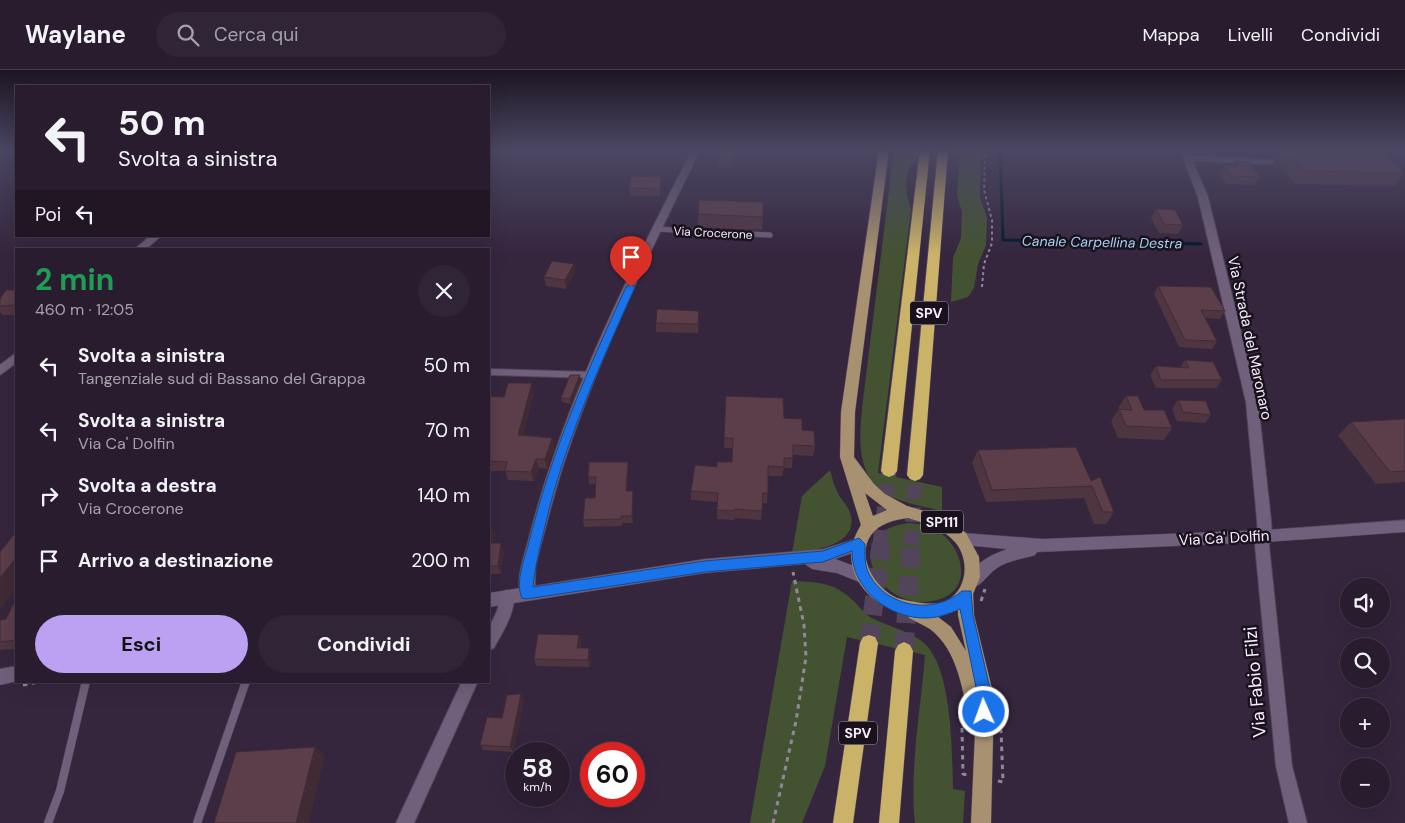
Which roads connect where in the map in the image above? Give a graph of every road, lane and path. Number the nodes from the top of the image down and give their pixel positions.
1 (679, 185) edge
2 (879, 185) edge
3 (921, 185) edge
4 (940, 185) edge
5 (984, 185) edge
6 (1198, 185) edge
7 (657, 229) junction
8 (770, 235) dead end
9 (155, 237) edge
10 (141, 248) edge
11 (982, 287) dead end
12 (15, 358) edge
13 (0, 371) edge
14 (490, 372) edge
15 (591, 375) junction
16 (847, 456) junction
17 (889, 471) tunnel mouth
18 (915, 476) tunnel mouth
19 (908, 512) junction
20 (869, 526) junction
21 (1405, 526) edge
22 (1265, 536) junction
23 (963, 539) junction
24 (859, 544) junction
25 (1043, 546) junction
26 (791, 560) junction
27 (864, 577) junction
28 (976, 587) junction
29 (526, 594) junction
30 (507, 597) junction
31 (490, 600) edge
32 (978, 608) dead end
33 (911, 611) junction
34 (490, 641) edge
35 (869, 642) tunnel mouth
36 (904, 651) tunnel mouth
37 (15, 674) edge
38 (0, 677) edge
39 (86, 683) edge
40 (245, 683) edge
41 (469, 683) edge
42 (1001, 728) dead end
43 (983, 744) junction
44 (998, 781) dead end
45 (48, 823) edge
46 (197, 823) edge
47 (405, 823) edge
48 (773, 823) edge
49 (843, 823) edge
50 (889, 823) edge
51 (981, 823) edge
52 (1298, 823) edge

1 - 7 street, Via Crocerone
2 - 16 main road
3 - 17 highway, SPV
4 - 18 highway, SPV
5 - 11 path
6 - 22 street, Via Strada del Maronaro
7 - 8 lane, Via Crocerone
7 - 15 street, Via Crocerone
9 - 10 street
12 - 13 street
14 - 15 lane
15 - 29 street, Via Crocerone
16 - 19 main road, SP111
16 - 20 main road
19 - 20 main road, SP111
19 - 23 main road, SP111
20 - 24 main road
21 - 22 street, Via Ca' Dolfin
22 - 25 street, Via Ca' Dolfin
22 - 52 street, Via Fabio Filzi
23 - 25 street, Via Ca' Dolfin
23 - 28 main road, SP111
24 - 26 street
24 - 27 main road, SP111
25 - 28 street, Via Ca' Dolfin
26 - 27 street
26 - 29 street
26 - 48 path
27 - 33 main road, SP111
28 - 32 path
28 - 33 main road, SP111
28 - 43 main road, SP111
29 - 30 street
30 - 31 street
30 - 34 street
33 - 43 main road, SP111
35 - 49 highway, SPV
36 - 50 highway, SPV
37 - 38 street
39 - 45 lane
40 - 46 lane
41 - 47 street
42 - 44 path
43 - 51 main road, SP111

